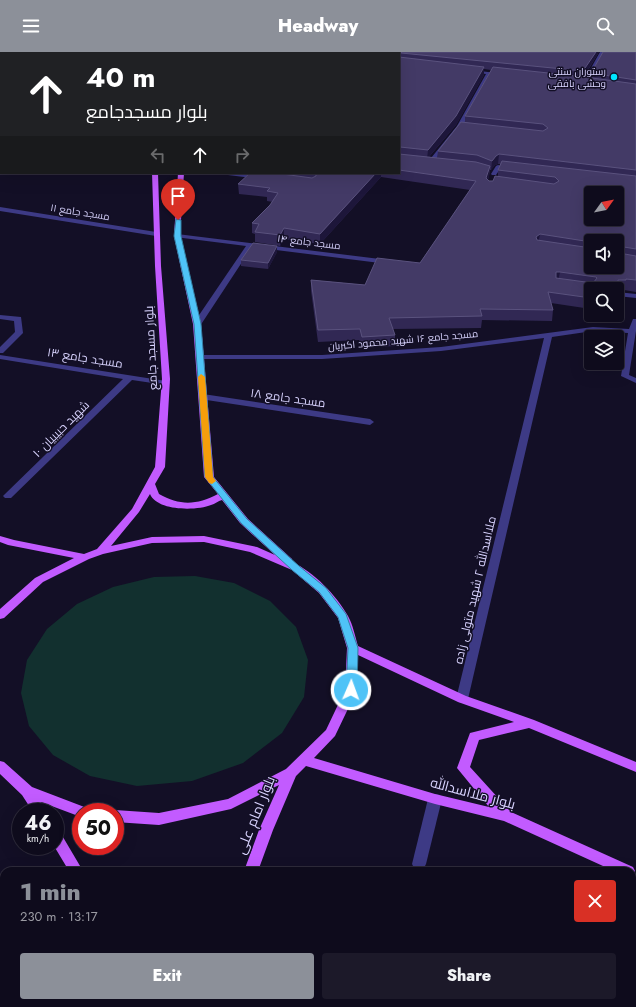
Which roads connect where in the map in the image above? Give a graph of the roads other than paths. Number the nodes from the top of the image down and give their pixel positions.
1 (602, 52) edge
2 (609, 54) edge
3 (466, 70) edge
4 (489, 73) junction
5 (511, 75) edge
6 (577, 83) edge
7 (584, 84) junction
8 (592, 85) edge
9 (459, 127) junction
10 (467, 128) edge
11 (421, 163) edge
12 (429, 164) junction
13 (436, 164) edge
14 (521, 170) edge
15 (155, 174) edge
16 (181, 174) edge
17 (244, 174) edge
18 (266, 178) edge
19 (491, 182) edge
20 (0, 209) edge
21 (156, 234) junction
22 (178, 236) junction
23 (250, 245) junction
24 (398, 264) edge
25 (624, 295) edge
26 (636, 296) edge
27 (0, 317) edge
28 (636, 321) edge
29 (197, 324) junction
30 (632, 331) junction
31 (550, 334) junction
32 (0, 351) edge
33 (0, 357) edge
34 (200, 358) junction
35 (130, 377) junction
36 (636, 381) edge
37 (166, 383) junction
38 (203, 397) junction
39 (370, 422) dead end
40 (151, 484) junction
41 (223, 495) junction
42 (8, 496) dead end
43 (0, 539) edge
44 (101, 551) junction
45 (85, 557) junction
46 (296, 568) junction
47 (0, 615) edge
48 (353, 648) junction
49 (462, 699) junction
50 (530, 723) junction
51 (304, 760) junction
52 (0, 766) edge
53 (636, 767) edge
54 (291, 772) junction
55 (27, 791) junction
56 (435, 799) junction
57 (34, 803) edge
58 (72, 808) edge
59 (506, 816) junction
60 (124, 817) edge
61 (64, 851) edge
62 (419, 864) dead end
63 (74, 867) edge
64 (252, 867) edge
65 (619, 867) edge

1 - 2 street
1 - 7 street
3 - 4 street
4 - 5 street
4 - 9 street
6 - 7 street
7 - 8 street
9 - 10 street
9 - 12 street
11 - 12 street
12 - 13 street
14 - 19 street
15 - 21 main road, بلوار مسجد جامع
16 - 22 main road
17 - 18 street
20 - 21 street, مسجد جامع ۱۱
21 - 37 main road, بلوار مسجد جامع
22 - 23 street, مسجد جامع ۱۴
22 - 29 main road
23 - 24 street, مسجد جامع ۱۴
23 - 29 street
25 - 26 street
27 - 32 street
28 - 30 street
29 - 34 main road
30 - 31 street, مسجد جامع ۱۶ شهید محمود اکبریان
30 - 36 street
31 - 34 street, مسجد جامع ۱۶ شهید محمود اکبریان
31 - 49 street, ملااسدالله ۲ شهید متولی زاده
33 - 35 street, مسجد جامع ۱۳
34 - 38 main road
35 - 37 street, مسجد جامع ۱۳
35 - 42 street, شهید حبیبیان ۱۰
37 - 40 main road, بلوار مسجد جامع
38 - 39 street, مسجد جامع ۱۸
38 - 41 main road
40 - 41 main road
40 - 44 main road, بلوار مسجد جامع
41 - 46 main road
43 - 45 main road
44 - 45 main road
44 - 46 main road
45 - 47 main road
46 - 48 main road
48 - 49 main road
48 - 51 main road
49 - 50 main road
50 - 53 main road
50 - 59 main road
51 - 54 main road
51 - 56 main road, بلوار ملااسدالله
52 - 55 main road
54 - 60 main road
54 - 64 main road, بلوار امام علی
55 - 57 main road
55 - 58 main road
56 - 59 main road, بلوار ملااسدالله
56 - 62 street
59 - 65 main road, بلوار ملااسدالله
61 - 63 main road

